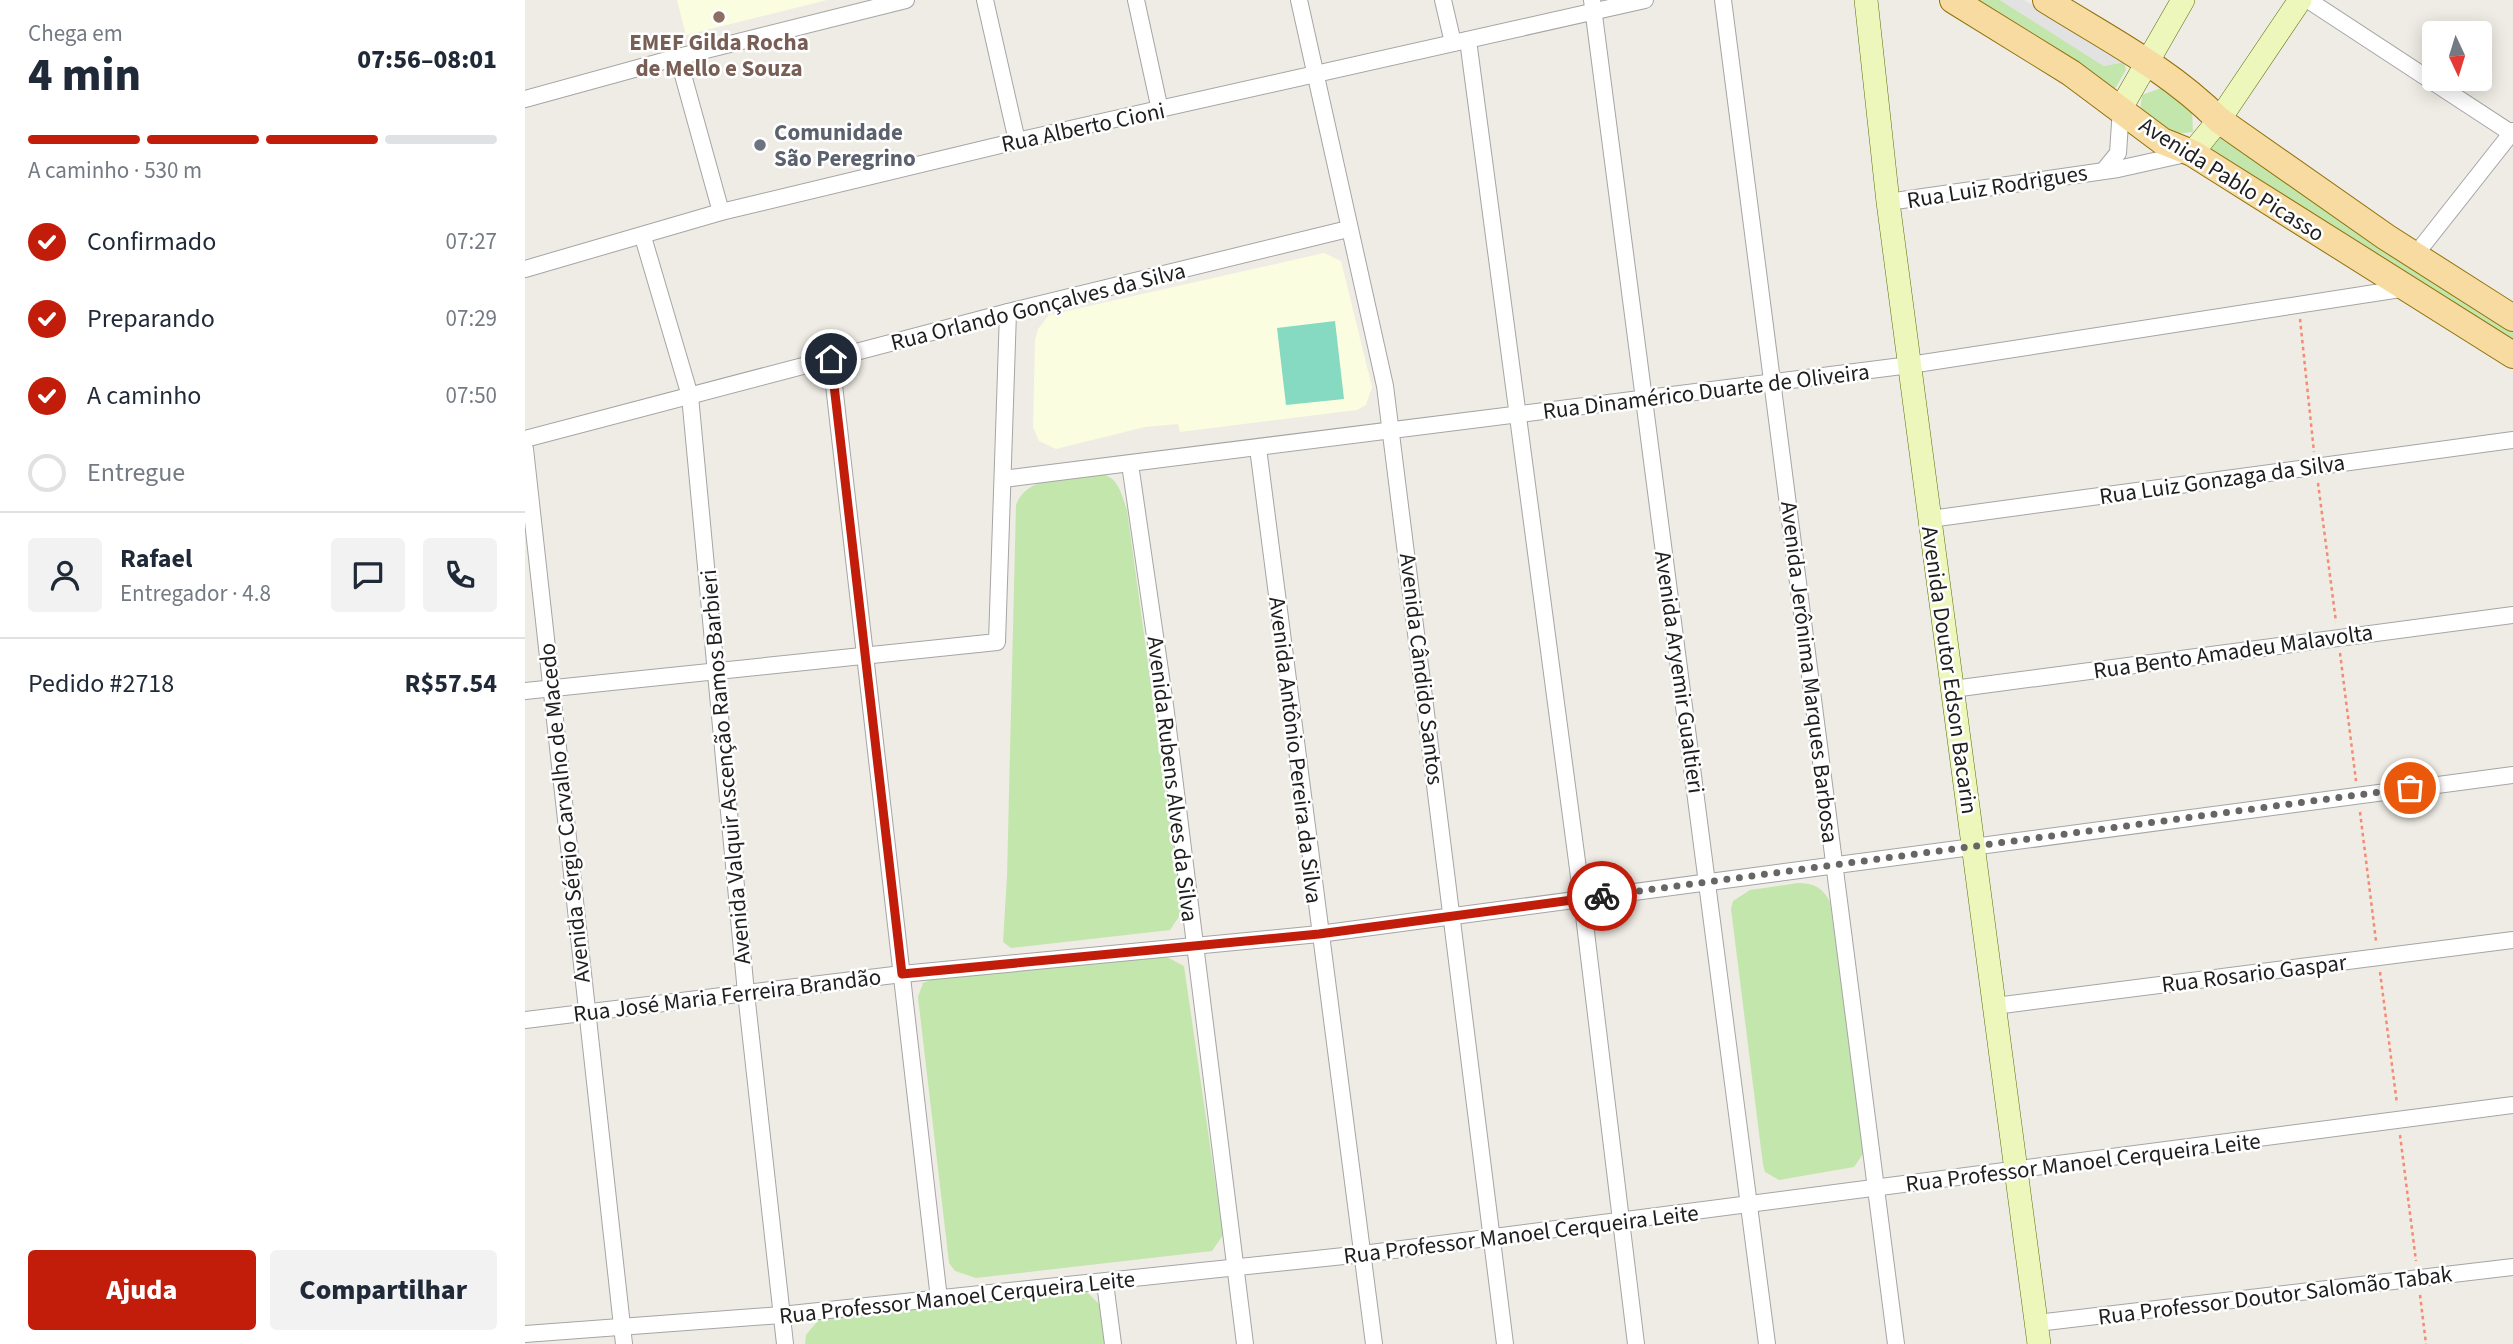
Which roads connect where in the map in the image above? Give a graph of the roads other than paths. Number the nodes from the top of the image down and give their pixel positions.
1 (906, 0) edge
2 (985, 0) edge
3 (1136, 0) edge
4 (1299, 0) edge
5 (1443, 0) edge
6 (1645, 0) edge
7 (1723, 0) edge
8 (1866, 0) edge
9 (1881, 0) edge
10 (1953, 0) edge
11 (2046, 0) edge
12 (2183, 0) edge
13 (2300, 0) edge
14 (2308, 0) edge
15 (1593, 6) edge
16 (1870, 37) junction
17 (1461, 42) junction
18 (678, 57) junction
19 (2146, 62) junction
20 (1317, 73) junction
21 (525, 99) edge
22 (2120, 108) junction
23 (1160, 110) junction
24 (2219, 120) junction
25 (2512, 132) edge
26 (1017, 141) junction
27 (2192, 153) junction
28 (2105, 169) junction
29 (1888, 202) junction
30 (721, 212) junction
31 (1348, 229) junction
32 (643, 237) junction
33 (2416, 254) junction
34 (525, 269) edge
35 (2407, 288) junction
36 (1008, 312) junction
37 (2513, 318) edge
38 (2513, 355) edge
39 (831, 359) junction
40 (1910, 365) junction
41 (1772, 383) junction
42 (689, 396) junction
43 (1643, 399) junction
44 (1516, 415) junction
45 (1391, 431) junction
46 (525, 439) edge
47 (2513, 440) edge
48 (1258, 448) junction
49 (525, 449) edge
50 (1130, 464) junction
51 (1003, 480) junction
52 (1930, 519) junction
53 (2513, 615) edge
54 (865, 655) junction
55 (715, 671) junction
56 (551, 689) junction
57 (1953, 689) junction
58 (525, 691) edge
59 (2513, 775) edge
60 (1973, 846) junction
61 (1835, 864) junction
62 (1709, 882) junction
63 (1582, 899) junction
64 (1454, 916) junction
65 (1319, 934) junction
66 (2513, 940) edge
67 (1195, 946) junction
68 (902, 974) junction
69 (746, 993) junction
70 (1995, 1006) junction
71 (586, 1013) junction
72 (525, 1020) edge
73 (2513, 1105) edge
74 (2016, 1171) junction
75 (1876, 1189) junction
76 (1748, 1205) junction
77 (1620, 1221) junction
78 (1490, 1238) junction
79 (1363, 1254) junction
80 (2513, 1267) edge
81 (1236, 1268) junction
82 (1105, 1283) junction
83 (939, 1299) junction
84 (781, 1315) junction
85 (525, 1334) edge
86 (2038, 1334) edge
87 (623, 1336) edge
88 (785, 1344) edge
89 (1113, 1344) edge
90 (1245, 1344) edge
91 (1374, 1344) edge
92 (1505, 1344) edge
93 (1636, 1344) edge
94 (1767, 1344) edge
95 (1896, 1344) edge

1 - 18 street
2 - 26 street
3 - 23 street
4 - 20 street, Avenida Cândido Santos
5 - 17 street
6 - 15 street, Rua Alberto Cioni
7 - 41 street, Avenida Jerônima Marques Barbosa
8 - 16 street, Avenida Doutor Edson Bacarin
9 - 16 street, Avenida Doutor Edson Bacarin
10 - 22 main road, Avenida Pablo Picasso
11 - 19 main road, Avenida Pablo Picasso
12 - 19 street
13 - 24 street
14 - 25 street
15 - 17 street, Rua Alberto Cioni
15 - 43 street, Avenida Aryemir Gualtieri
16 - 29 street, Avenida Doutor Edson Bacarin
17 - 20 street, Rua Alberto Cioni
17 - 44 street
18 - 21 street
18 - 30 street
19 - 22 street
19 - 24 main road, Avenida Pablo Picasso
20 - 23 street, Rua Alberto Cioni
20 - 31 street, Avenida Cândido Santos
22 - 27 main road, Avenida Pablo Picasso
22 - 28 street, Rua Luiz Rodrigues
23 - 26 street, Rua Alberto Cioni
24 - 27 street
24 - 33 main road, Avenida Pablo Picasso
25 - 33 street
26 - 30 street, Rua Alberto Cioni
27 - 28 street, Rua Luiz Rodrigues
27 - 35 main road, Avenida Pablo Picasso
28 - 29 street, Rua Luiz Rodrigues
29 - 40 street, Avenida Doutor Edson Bacarin
30 - 32 street, Rua Alberto Cioni
31 - 36 street, Rua Orlando Gonçalves da Silva
31 - 45 street, Avenida Cândido Santos
32 - 34 street, Rua Alberto Cioni
32 - 42 street, Avenida Valquir Ascenção Ramos Barbieri
33 - 37 main road, Avenida Pablo Picasso
35 - 38 main road, Avenida Pablo Picasso
35 - 40 street, Rua Dinamérico Duarte de Oliveira
36 - 39 street, Rua Orlando Gonçalves da Silva
36 - 51 street
39 - 42 street, Rua Orlando Gonçalves da Silva
39 - 54 street
40 - 41 street, Rua Dinamérico Duarte de Oliveira
40 - 52 street, Avenida Doutor Edson Bacarin
41 - 43 street, Rua Dinamérico Duarte de Oliveira
41 - 61 street, Avenida Jerônima Marques Barbosa
42 - 46 street, Rua Orlando Gonçalves da Silva
42 - 55 street, Avenida Valquir Ascenção Ramos Barbieri
43 - 44 street, Rua Dinamérico Duarte de Oliveira
43 - 62 street, Avenida Aryemir Gualtieri
44 - 45 street, Rua Dinamérico Duarte de Oliveira
44 - 63 street
45 - 48 street, Rua Dinamérico Duarte de Oliveira
45 - 64 street, Avenida Cândido Santos
47 - 52 street, Rua Luiz Gonzaga da Silva
48 - 50 street, Rua Dinamérico Duarte de Oliveira
48 - 65 street, Avenida Antônio Pereira da Silva
49 - 56 street, Avenida Sérgio Carvalho de Macedo
50 - 51 street, Rua Dinamérico Duarte de Oliveira
50 - 67 street, Avenida Rubens Alves da Silva
51 - 54 street
52 - 57 street, Avenida Doutor Edson Bacarin
53 - 57 street, Rua Bento Amadeu Malavolta
54 - 55 street
54 - 68 street
55 - 56 street
55 - 69 street, Avenida Valquir Ascenção Ramos Barbieri
56 - 58 street
56 - 71 street, Avenida Sérgio Carvalho de Macedo
57 - 60 street, Avenida Doutor Edson Bacarin
59 - 60 street, Rua José Maria Ferreira Brandão
60 - 61 street, Rua José Maria Ferreira Brandão
60 - 70 street, Avenida Doutor Edson Bacarin
61 - 62 street, Rua José Maria Ferreira Brandão
61 - 75 street, Avenida Jerônima Marques Barbosa
62 - 63 street, Rua José Maria Ferreira Brandão
62 - 76 street, Avenida Aryemir Gualtieri
63 - 64 street, Rua José Maria Ferreira Brandão
63 - 77 street
64 - 65 street, Rua José Maria Ferreira Brandão
64 - 78 street, Avenida Cândido Santos
65 - 67 street, Rua José Maria Ferreira Brandão
65 - 79 street, Avenida Antônio Pereira da Silva
66 - 70 street, Rua Rosario Gaspar
67 - 68 street, Rua José Maria Ferreira Brandão
67 - 81 street, Avenida Rubens Alves da Silva
68 - 69 street, Rua José Maria Ferreira Brandão
68 - 83 street
69 - 71 street, Rua José Maria Ferreira Brandão
69 - 84 street, Avenida Valquir Ascenção Ramos Barbieri
70 - 74 street, Avenida Doutor Edson Bacarin
71 - 72 street, Rua José Maria Ferreira Brandão
71 - 87 street, Avenida Sérgio Carvalho de Macedo
73 - 74 street, Rua Professor Manoel Cerqueira Leite
74 - 75 street, Rua Professor Manoel Cerqueira Leite
74 - 86 street, Avenida Doutor Edson Bacarin
75 - 76 street, Rua Professor Manoel Cerqueira Leite
75 - 95 street, Avenida Jerônima Marques Barbosa
76 - 77 street, Rua Professor Manoel Cerqueira Leite
76 - 94 street, Avenida Aryemir Gualtieri
77 - 78 street, Rua Professor Manoel Cerqueira Leite
77 - 93 street
78 - 79 street, Rua Professor Manoel Cerqueira Leite
78 - 92 street, Avenida Cândido Santos
79 - 81 street, Rua Professor Manoel Cerqueira Leite
79 - 91 street, Avenida Antônio Pereira da Silva
80 - 86 street, Rua Professor Doutor Salomão Tabak
81 - 82 street, Rua Professor Manoel Cerqueira Leite
81 - 90 street, Avenida Rubens Alves da Silva
82 - 83 street, Rua Professor Manoel Cerqueira Leite
82 - 89 street
83 - 84 street, Rua Professor Manoel Cerqueira Leite
84 - 87 street, Rua Professor Manoel Cerqueira Leite
84 - 88 street, Avenida Valquir Ascenção Ramos Barbieri
85 - 87 street, Rua Professor Manoel Cerqueira Leite

